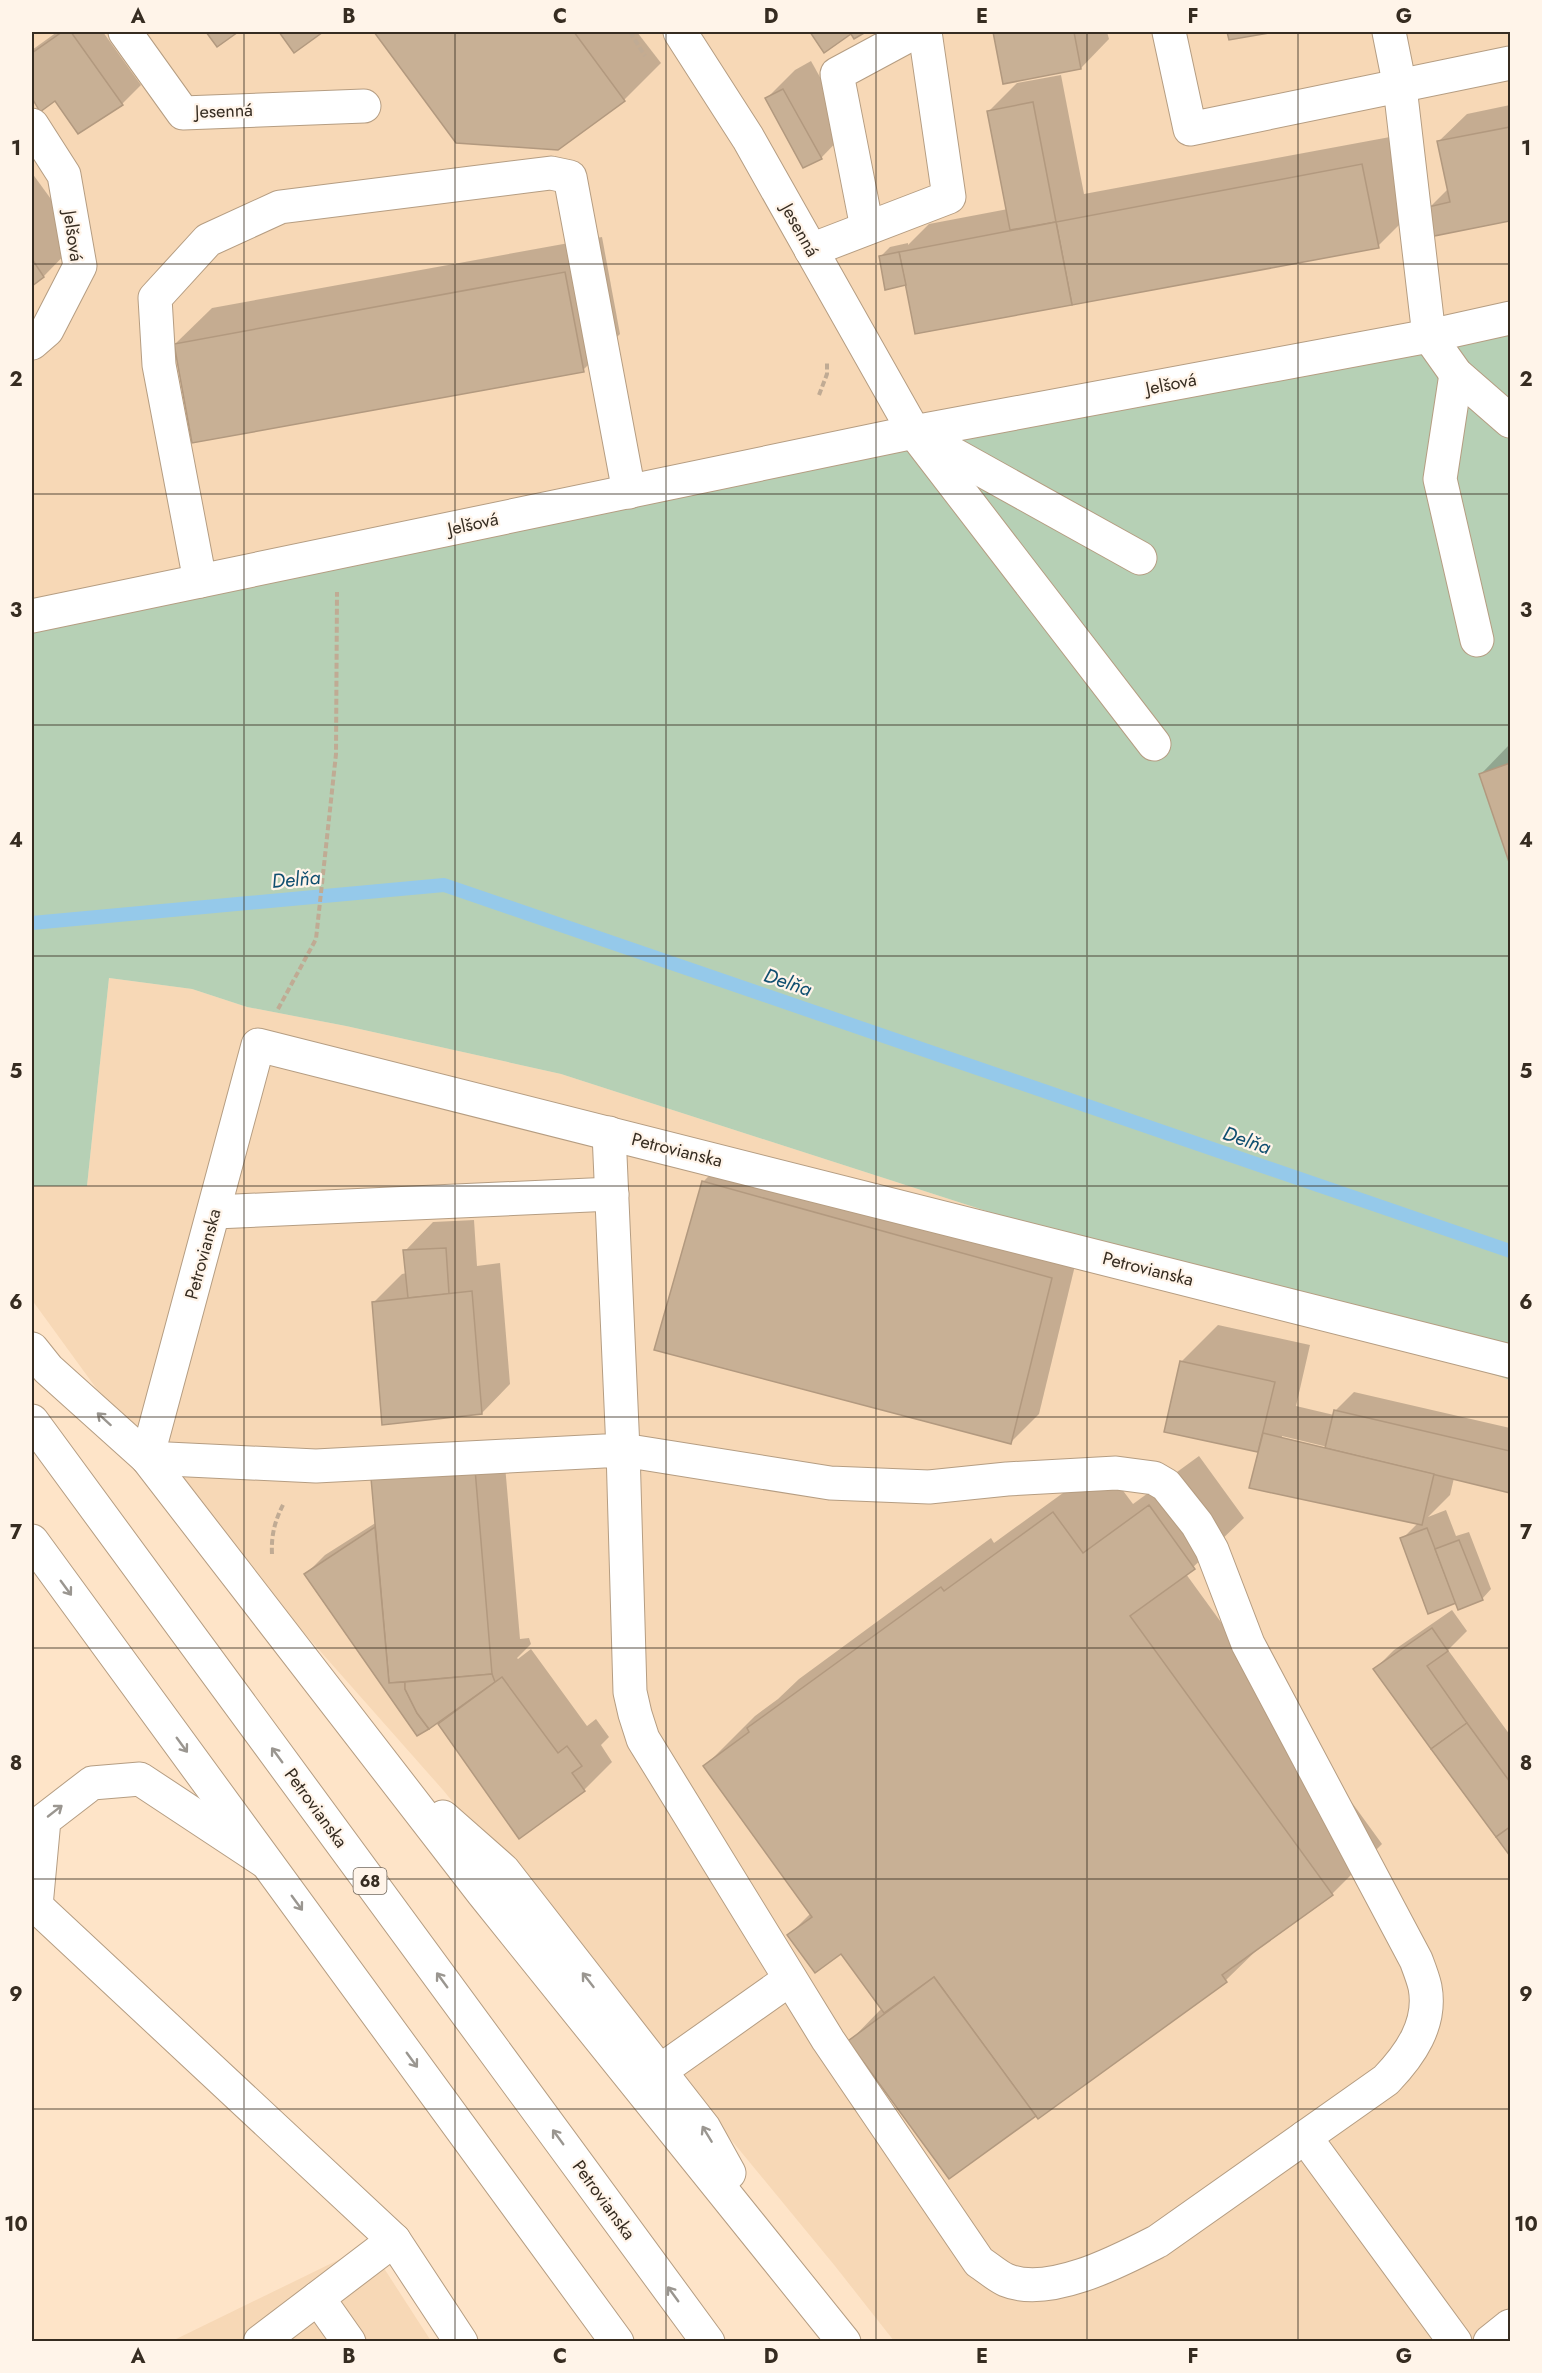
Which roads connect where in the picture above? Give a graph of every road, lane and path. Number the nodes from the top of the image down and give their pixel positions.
1 (125, 32) edge
2 (680, 32) edge
3 (915, 32) edge
4 (925, 32) edge
5 (1169, 32) edge
6 (1389, 32) edge
7 (1510, 63) edge
8 (1400, 87) junction
9 (364, 106) dead end
10 (32, 125) edge
11 (867, 228) junction
12 (811, 250) junction
13 (1510, 318) edge
14 (1429, 336) junction
15 (32, 343) edge
16 (1456, 374) junction
17 (1510, 421) edge
18 (914, 432) junction
19 (629, 492) junction
20 (337, 553) junction
21 (1140, 558) dead end
22 (200, 581) junction
23 (32, 616) edge
24 (1477, 640) dead end
25 (1154, 744) dead end
26 (258, 1045) junction
27 (609, 1133) junction
28 (612, 1194) junction
29 (215, 1212) junction
30 (32, 1349) edge
31 (1510, 1360) edge
32 (32, 1420) edge
33 (623, 1450) junction
34 (147, 1458) junction
35 (32, 1541) edge
36 (384, 1765) junction
37 (268, 1864) junction
38 (34, 1902) edge
39 (790, 1979) junction
40 (660, 2071) junction
41 (1305, 2137) junction
42 (394, 2240) junction
43 (777, 2258) junction
44 (318, 2298) junction
45 (1510, 2326) edge
46 (260, 2342) edge
47 (349, 2342) edge
48 (461, 2342) edge
49 (617, 2342) edge
50 (708, 2342) edge
51 (844, 2342) edge
52 (1455, 2342) edge
53 (1490, 2342) edge

1 - 9 street, Jesenná
2 - 12 street, Jesenná
3 - 11 street
4 - 11 street
5 - 8 street
6 - 8 street
7 - 8 street
8 - 14 street
10 - 15 street, Jelšová
11 - 12 street
12 - 18 street, Jesenná
13 - 14 street, Jelšová
14 - 16 street
14 - 18 street, Jelšová
16 - 17 street
16 - 24 street
18 - 19 street, Jelšová
18 - 21 street
18 - 25 street
19 - 20 street, Jelšová
19 - 22 street
20 - 22 street, Jelšová
20 - 26 path
22 - 23 street, Jelšová
26 - 27 street, Petrovianska
26 - 29 street, Petrovianska
27 - 28 street
27 - 31 street, Petrovianska
28 - 29 street
28 - 33 street
29 - 34 street, Petrovianska
34 -> 30 street
50 -> 32 street, Petrovianska / 68
33 - 34 street
33 - 39 street
33 - 41 street
34 - 36 street
35 -> 37 street
40 -> 36 street
36 - 43 street
38 -> 37 street
37 -> 49 street
38 - 42 street
39 - 40 street
39 - 41 street
43 -> 40 street
41 - 52 street
42 - 44 street
42 - 48 street
43 - 51 street
44 - 46 street
44 - 47 street
45 - 53 street

